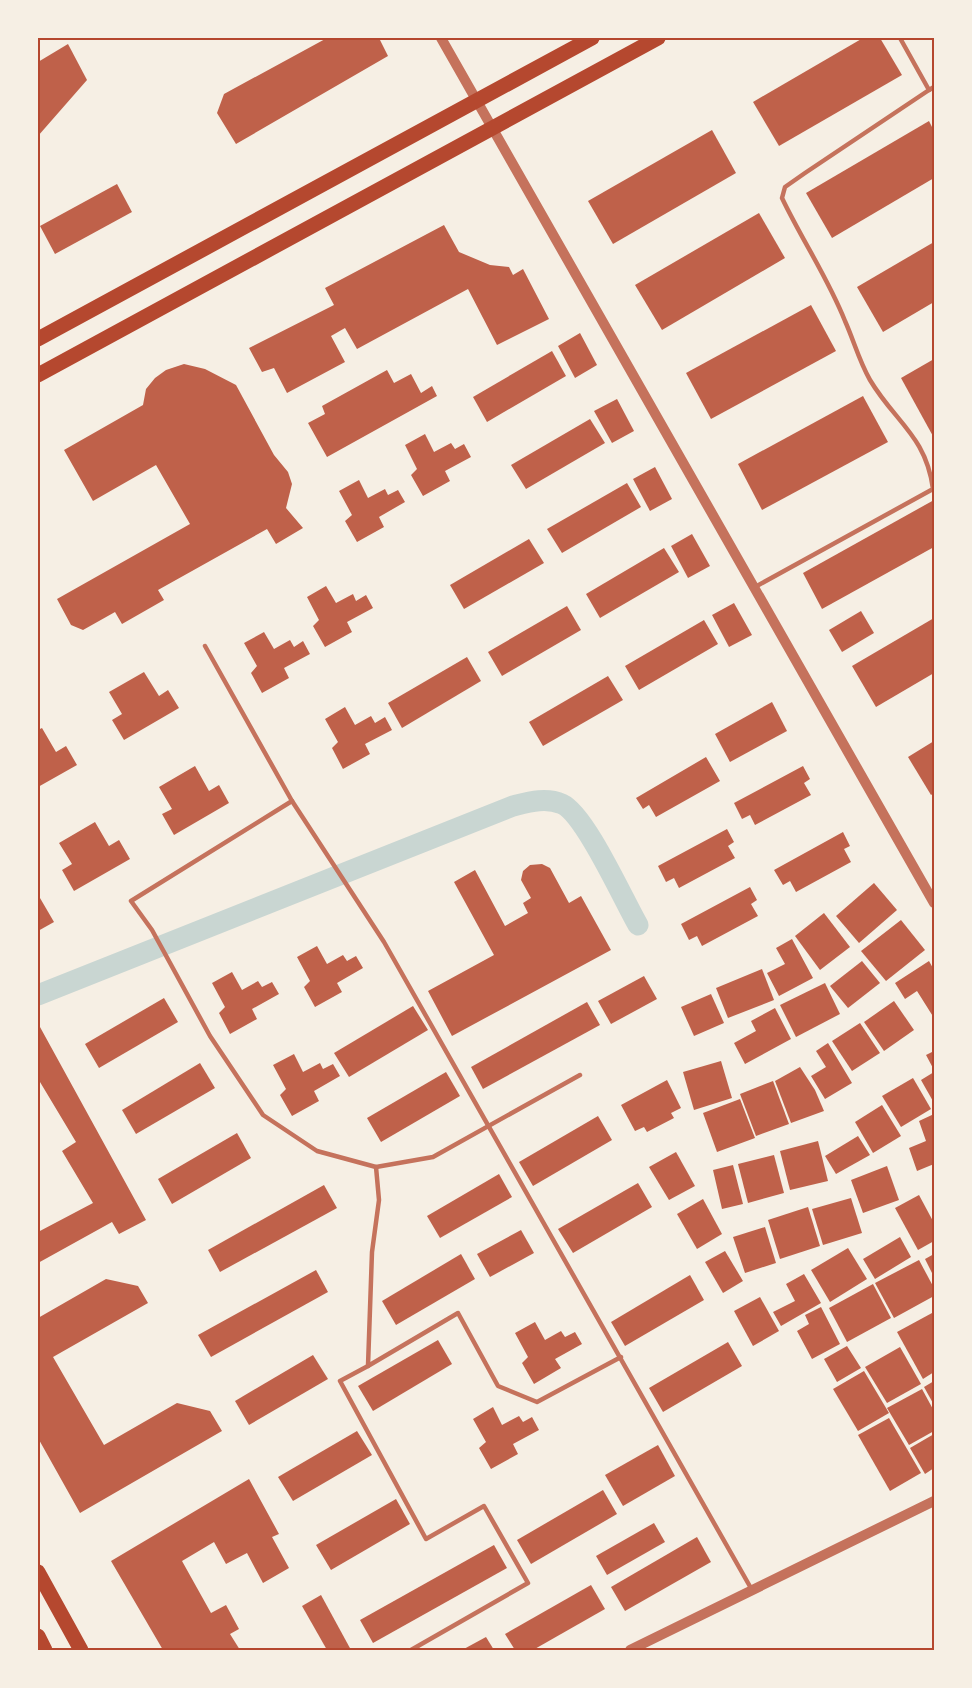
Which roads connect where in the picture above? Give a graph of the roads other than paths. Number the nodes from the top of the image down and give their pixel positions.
1 (441, 38) edge
2 (592, 38) edge
3 (658, 38) edge
4 (900, 38) edge
5 (932, 89) edge
6 (477, 100) junction
7 (494, 128) junction
8 (38, 339) edge
9 (38, 375) edge
10 (755, 587) junction
11 (205, 646) dead end
12 (292, 801) junction
13 (934, 903) edge
14 (580, 1075) dead end
15 (488, 1126) junction
16 (376, 1167) junction
17 (621, 1357) junction
18 (368, 1366) junction
19 (934, 1501) edge
20 (38, 1572) edge
21 (752, 1590) junction
22 (38, 1636) edge
23 (45, 1650) edge
24 (81, 1650) edge
25 (411, 1650) edge
26 (630, 1650) edge

1 - 6 street
2 - 6 main road
3 - 7 main road
4 - 5 lane
5 - 10 lane
6 - 7 street
6 - 8 main road
7 - 9 main road
7 - 10 street
10 - 13 street
11 - 12 lane
12 - 15 lane
12 - 16 lane
14 - 15 lane
15 - 16 lane
15 - 17 lane
16 - 18 lane
17 - 18 lane
17 - 21 lane
18 - 25 lane
19 - 21 street
20 - 24 main road
21 - 26 street
22 - 23 main road

